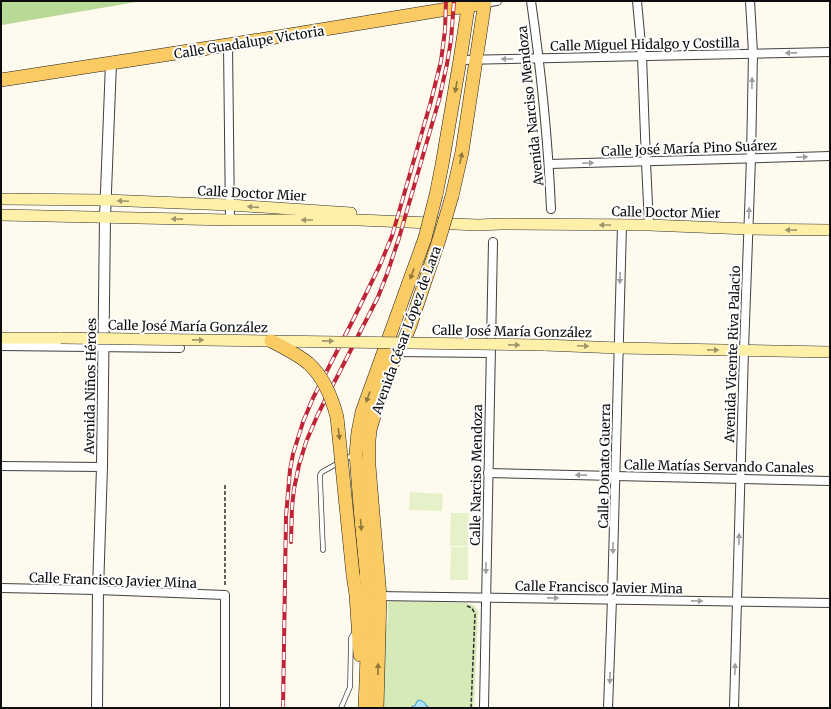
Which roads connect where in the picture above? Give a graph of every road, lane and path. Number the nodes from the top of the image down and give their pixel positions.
1 (531, 1) edge
2 (637, 1) edge
3 (750, 1) edge
4 (489, 2) edge
5 (468, 4) edge
6 (228, 45) junction
7 (830, 52) edge
8 (753, 53) junction
9 (642, 56) junction
10 (539, 59) junction
11 (460, 60) junction
12 (476, 60) junction
13 (111, 63) junction
14 (1, 80) edge
15 (830, 156) edge
16 (751, 158) junction
17 (646, 162) junction
18 (549, 164) junction
19 (1, 200) edge
20 (106, 200) junction
21 (230, 205) junction
22 (551, 209) dead end
23 (1, 215) edge
24 (105, 217) junction
25 (230, 220) junction
26 (501, 224) junction
27 (622, 225) junction
28 (649, 225) junction
29 (748, 229) junction
30 (830, 230) edge
31 (493, 242) dead end
32 (390, 335) junction
33 (1, 338) edge
34 (405, 338) junction
35 (491, 339) junction
36 (271, 341) junction
37 (1, 346) edge
38 (103, 346) junction
39 (180, 348) dead end
40 (619, 348) junction
41 (744, 350) junction
42 (391, 351) junction
43 (830, 352) edge
44 (490, 353) junction
45 (362, 454) junction
46 (1, 466) edge
47 (102, 467) junction
48 (488, 473) junction
49 (615, 476) junction
50 (740, 479) junction
51 (830, 481) edge
52 (225, 485) dead end
53 (323, 550) dead end
54 (1, 588) edge
55 (98, 590) junction
56 (225, 595) junction
57 (374, 596) junction
58 (486, 597) junction
59 (612, 599) junction
60 (737, 601) junction
61 (830, 603) edge
62 (465, 605) dead end
63 (358, 625) junction
64 (97, 708) edge
65 (225, 708) edge
66 (341, 708) edge
67 (364, 708) edge
68 (377, 708) edge
69 (471, 708) edge
70 (484, 708) edge
71 (608, 708) edge
72 (734, 708) edge

1 - 10 street, Avenida Narciso Mendoza
2 - 9 street
3 - 8 street, Avenida Vicente Riva Palacio
4 - 5 main road, Calle Guadalupe Victoria
4 - 12 main road, Avenida César López de Lara
5 - 6 main road, Calle Guadalupe Victoria
5 - 11 main road, Avenida César López de Lara
6 - 13 main road, Calle Guadalupe Victoria
6 - 21 street
7 -> 8 street, Calle Miguel Hidalgo y Costilla
8 - 9 street, Calle Miguel Hidalgo y Costilla
16 -> 8 street, Avenida Vicente Riva Palacio
9 - 10 street, Calle Miguel Hidalgo y Costilla
9 - 17 street
10 -> 12 street, Calle Miguel Hidalgo y Costilla
10 - 18 street, Avenida Narciso Mendoza
11 - 12 street, Calle Miguel Hidalgo y Costilla
11 -> 32 main road, Avenida César López de Lara, bridge
34 -> 12 main road, Avenida César López de Lara, bridge
13 - 14 main road, Calle Guadalupe Victoria
13 - 20 street, Avenida Niños Héroes
16 -> 15 street, Calle José María Pino Suárez
16 - 17 street, Calle José María Pino Suárez
29 -> 16 street, Avenida Vicente Riva Palacio
18 -> 17 street, Calle José María Pino Suárez
17 - 28 street
18 - 22 street, Avenida Narciso Mendoza
19 - 20 main road, Calle Doctor Mier
21 -> 20 main road, Calle Doctor Mier
20 - 24 street, Avenida Niños Héroes
21 - 25 street
26 -> 21 main road, Calle Doctor Mier
23 - 24 main road, Calle Doctor Mier
25 -> 24 main road, Calle Doctor Mier
24 - 38 street, Avenida Niños Héroes
26 -> 25 main road, Calle Doctor Mier
27 -> 26 main road, Calle Doctor Mier
27 - 28 main road, Calle Doctor Mier
27 -> 40 street, Calle Donato Guerra
28 - 29 main road, Calle Doctor Mier
30 -> 29 main road, Calle Doctor Mier
29 - 41 street, Avenida Vicente Riva Palacio
31 - 35 street, Calle Narciso Mendoza
32 - 34 street
32 - 42 main road, Avenida César López de Lara
33 -> 36 main road, Calle José María González, bridge
34 - 35 street
34 - 42 main road, Avenida César López de Lara
35 - 44 street, Calle Narciso Mendoza
36 -> 40 main road, Calle José María González, bridge
36 -> 63 main road, bridge
37 - 38 street
38 - 39 street
38 - 47 street, Avenida Niños Héroes
40 -> 41 main road, Calle José María González
40 - 49 street, Calle Donato Guerra
41 - 43 main road, Calle José María González
41 - 50 street, Avenida Vicente Riva Palacio
42 - 44 street
42 - 45 main road, Avenida César López de Lara
44 - 48 street, Calle Narciso Mendoza
45 - 53 lane
45 - 57 main road, Avenida César López de Lara
46 - 47 street
47 - 55 street, Avenida Niños Héroes
49 -> 48 street, Calle Matías Servando Canales
48 -> 58 street, Calle Narciso Mendoza
49 - 50 street, Calle Matías Servando Canales
49 -> 59 street, Calle Donato Guerra
50 - 51 street, Calle Matías Servando Canales
60 -> 50 street, Avenida Vicente Riva Palacio
52 - 56 path
54 - 55 street, Calle Francisco Javier Mina
55 - 56 street, Calle Francisco Javier Mina
55 - 64 street, Avenida Niños Héroes
56 - 65 street
57 - 58 street, Calle Francisco Javier Mina
57 - 67 main road, Avenida César López de Lara
68 -> 57 main road, Avenida César López de Lara
58 -> 59 street, Calle Francisco Javier Mina
58 - 70 street, Calle Narciso Mendoza
59 -> 60 street, Calle Francisco Javier Mina
59 -> 71 street, Calle Donato Guerra
60 - 61 street, Calle Francisco Javier Mina
72 -> 60 street, Avenida Vicente Riva Palacio
62 - 69 path
63 - 66 lane
63 - 67 main road

